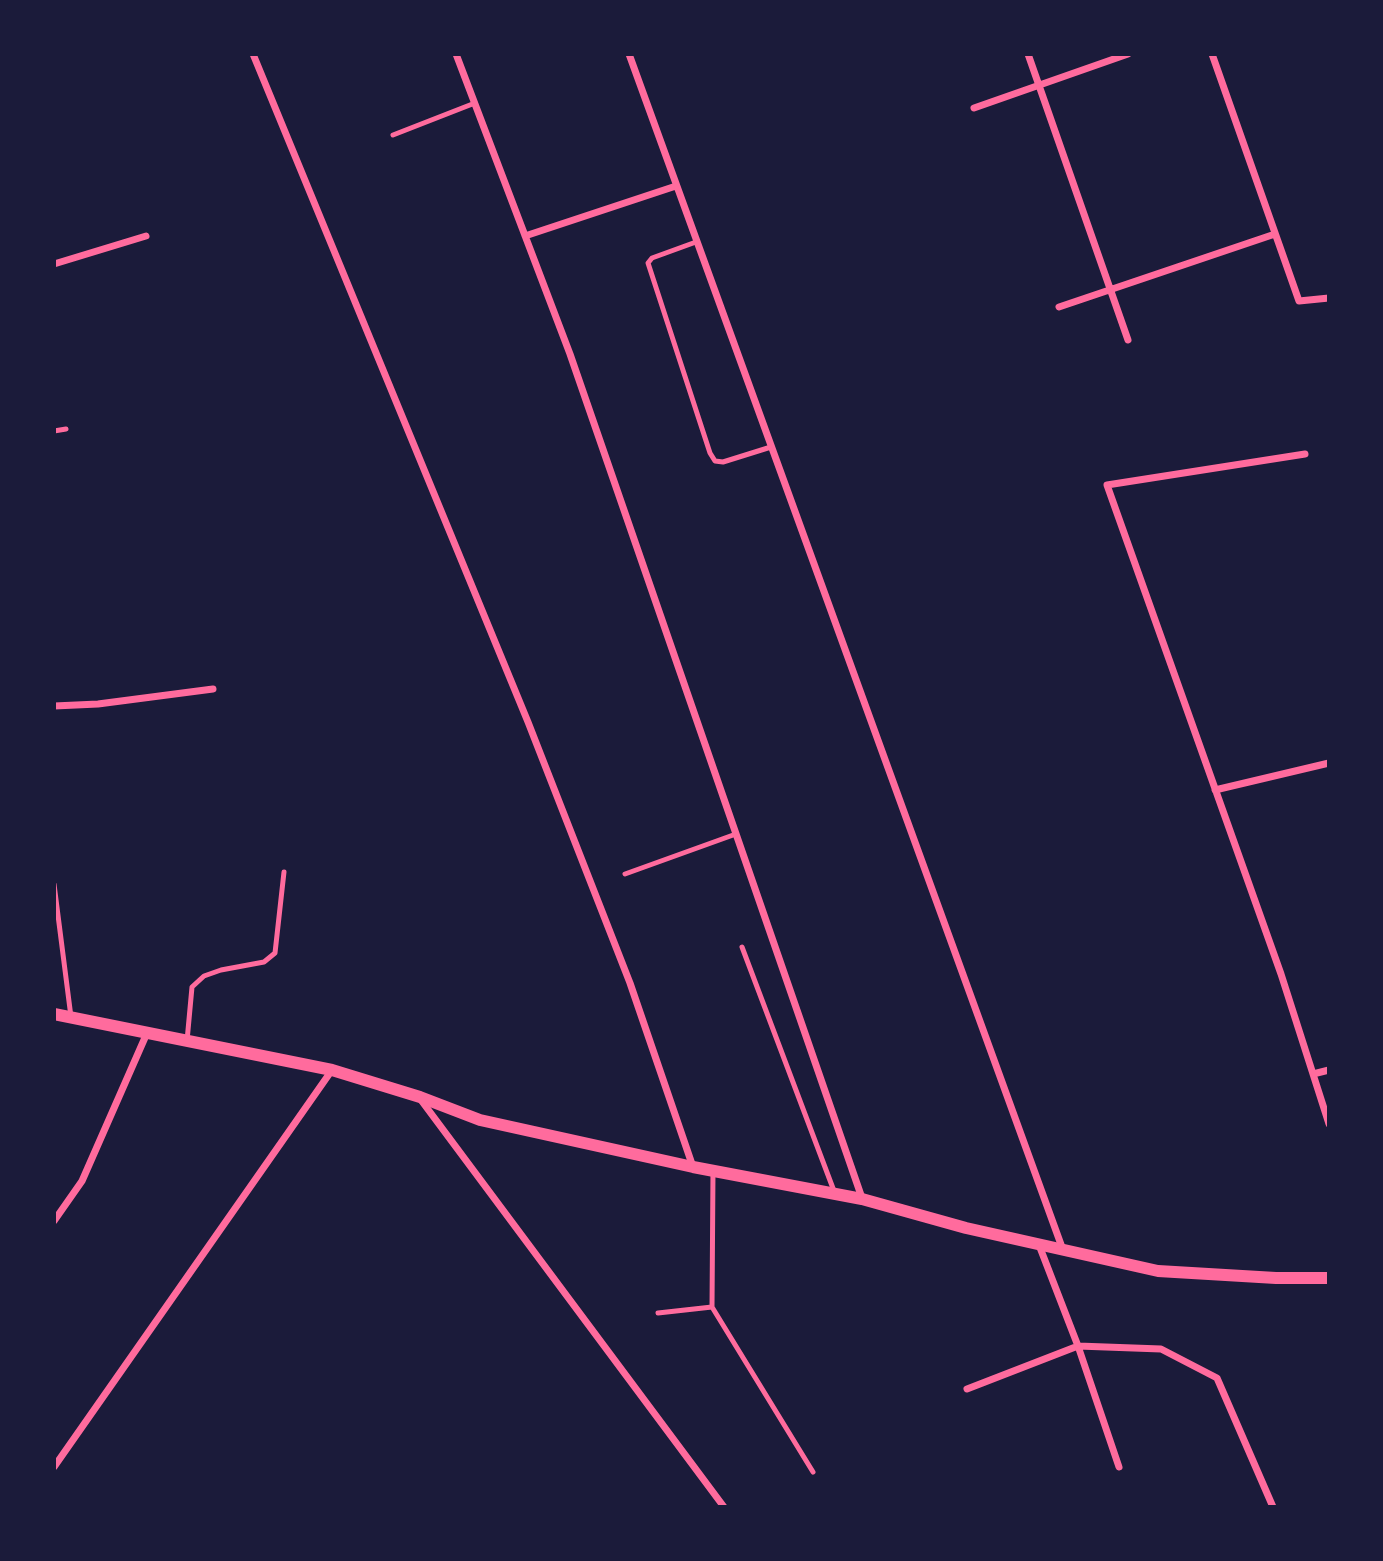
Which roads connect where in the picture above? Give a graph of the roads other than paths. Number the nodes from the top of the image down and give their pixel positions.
1 (253, 54) edge
2 (457, 54) edge
3 (629, 54) edge
4 (1028, 54) edge
5 (1128, 54) edge
6 (1212, 54) edge
7 (1039, 85) junction
8 (475, 103) junction
9 (974, 108) dead end
10 (393, 135) dead end
11 (676, 186) junction
12 (1275, 234) junction
13 (146, 236) dead end
14 (525, 236) junction
15 (696, 242) junction
16 (54, 264) edge
17 (1110, 289) junction
18 (1329, 298) edge
19 (1059, 307) dead end
20 (1128, 340) dead end
21 (66, 429) dead end
22 (54, 431) edge
23 (771, 447) junction
24 (1305, 454) dead end
25 (213, 689) dead end
26 (54, 706) edge
27 (1329, 763) edge
28 (1215, 790) junction
29 (736, 834) junction
30 (284, 872) dead end
31 (625, 874) dead end
32 (54, 884) edge
33 (742, 947) dead end
34 (54, 1014) edge
35 (71, 1017) junction
36 (147, 1033) junction
37 (187, 1041) junction
38 (332, 1070) junction
39 (1329, 1070) edge
40 (1313, 1074) junction
41 (419, 1097) junction
42 (1329, 1124) edge
43 (693, 1167) junction
44 (713, 1171) junction
45 (835, 1194) junction
46 (862, 1199) junction
47 (54, 1221) edge
48 (1038, 1244) junction
49 (1063, 1250) junction
50 (1329, 1278) edge
51 (712, 1307) junction
52 (658, 1313) dead end
53 (1078, 1346) junction
54 (967, 1389) dead end
55 (54, 1467) edge
56 (1119, 1467) dead end
57 (813, 1472) dead end
58 (724, 1507) edge
59 (1273, 1507) edge

1 - 43 street
2 - 8 street
3 - 11 street
4 - 7 street
5 - 7 street
6 - 12 street
7 - 9 street
7 - 17 street
8 - 10 lane
8 - 14 street
11 - 14 street
11 - 15 street
12 - 17 street
12 - 18 street
13 - 16 street
14 - 29 street
15 - 23 street
15 - 23 lane
17 - 19 street
17 - 20 street
21 - 22 lane
23 - 49 street
24 - 28 street
25 - 26 street
27 - 28 street
28 - 40 street
29 - 31 lane
29 - 46 street
30 - 37 lane
32 - 35 lane
33 - 45 lane
34 - 35 street
35 - 36 street
36 - 37 street
36 - 47 street
37 - 38 street
38 - 41 street
38 - 55 street
39 - 40 street
40 - 42 street
41 - 43 street
41 - 58 street
43 - 44 street
44 - 45 street
44 - 51 lane
45 - 46 street
46 - 48 street
48 - 49 street
48 - 53 street
49 - 50 street
51 - 52 lane
51 - 57 lane
53 - 54 street
53 - 56 street
53 - 59 street

